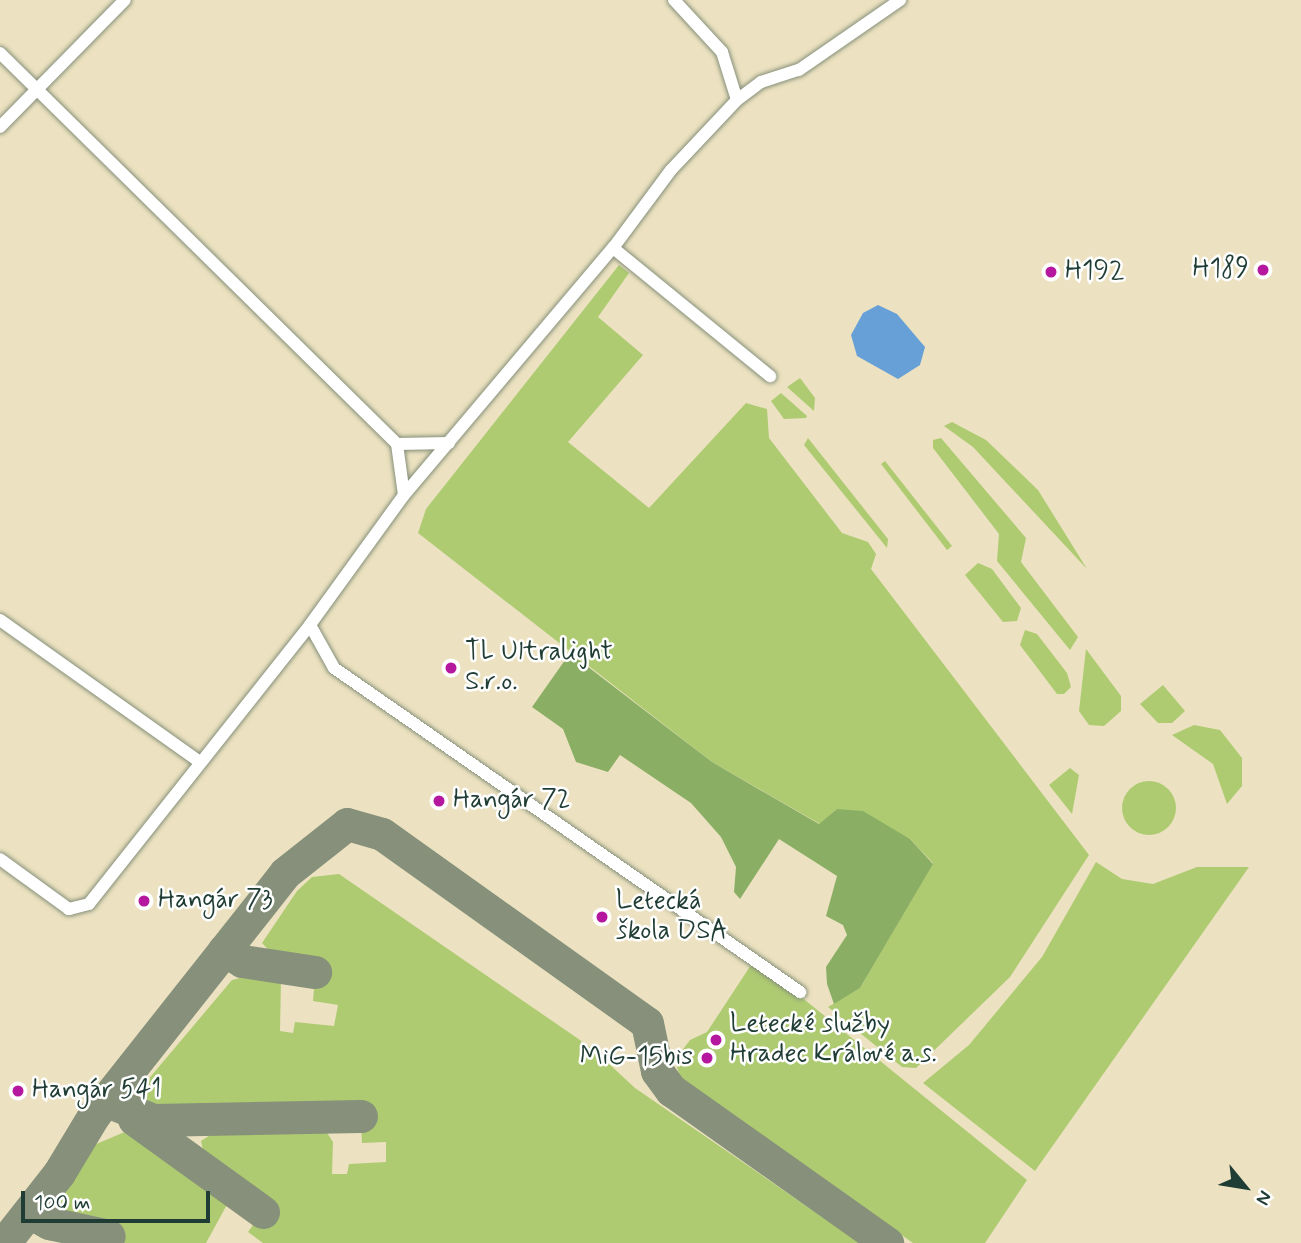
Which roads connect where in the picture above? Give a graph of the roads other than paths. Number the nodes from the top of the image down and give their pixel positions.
1 (125, 0) edge
2 (674, 0) edge
3 (900, 0) edge
4 (0, 53) edge
5 (37, 90) junction
6 (737, 100) junction
7 (0, 127) edge
8 (614, 248) junction
9 (770, 376) dead end
10 (449, 443) junction
11 (397, 444) junction
12 (404, 495) junction
13 (0, 620) edge
14 (310, 625) junction
15 (200, 762) junction
16 (0, 859) edge
17 (800, 992) dead end

1 - 5 street
2 - 6 street
3 - 6 street
4 - 5 street
5 - 7 street
5 - 11 street
6 - 8 street
8 - 9 street
8 - 10 street
10 - 11 street
10 - 12 street
11 - 12 street
12 - 14 street
13 - 15 street
14 - 15 street
14 - 17 street
15 - 16 street

